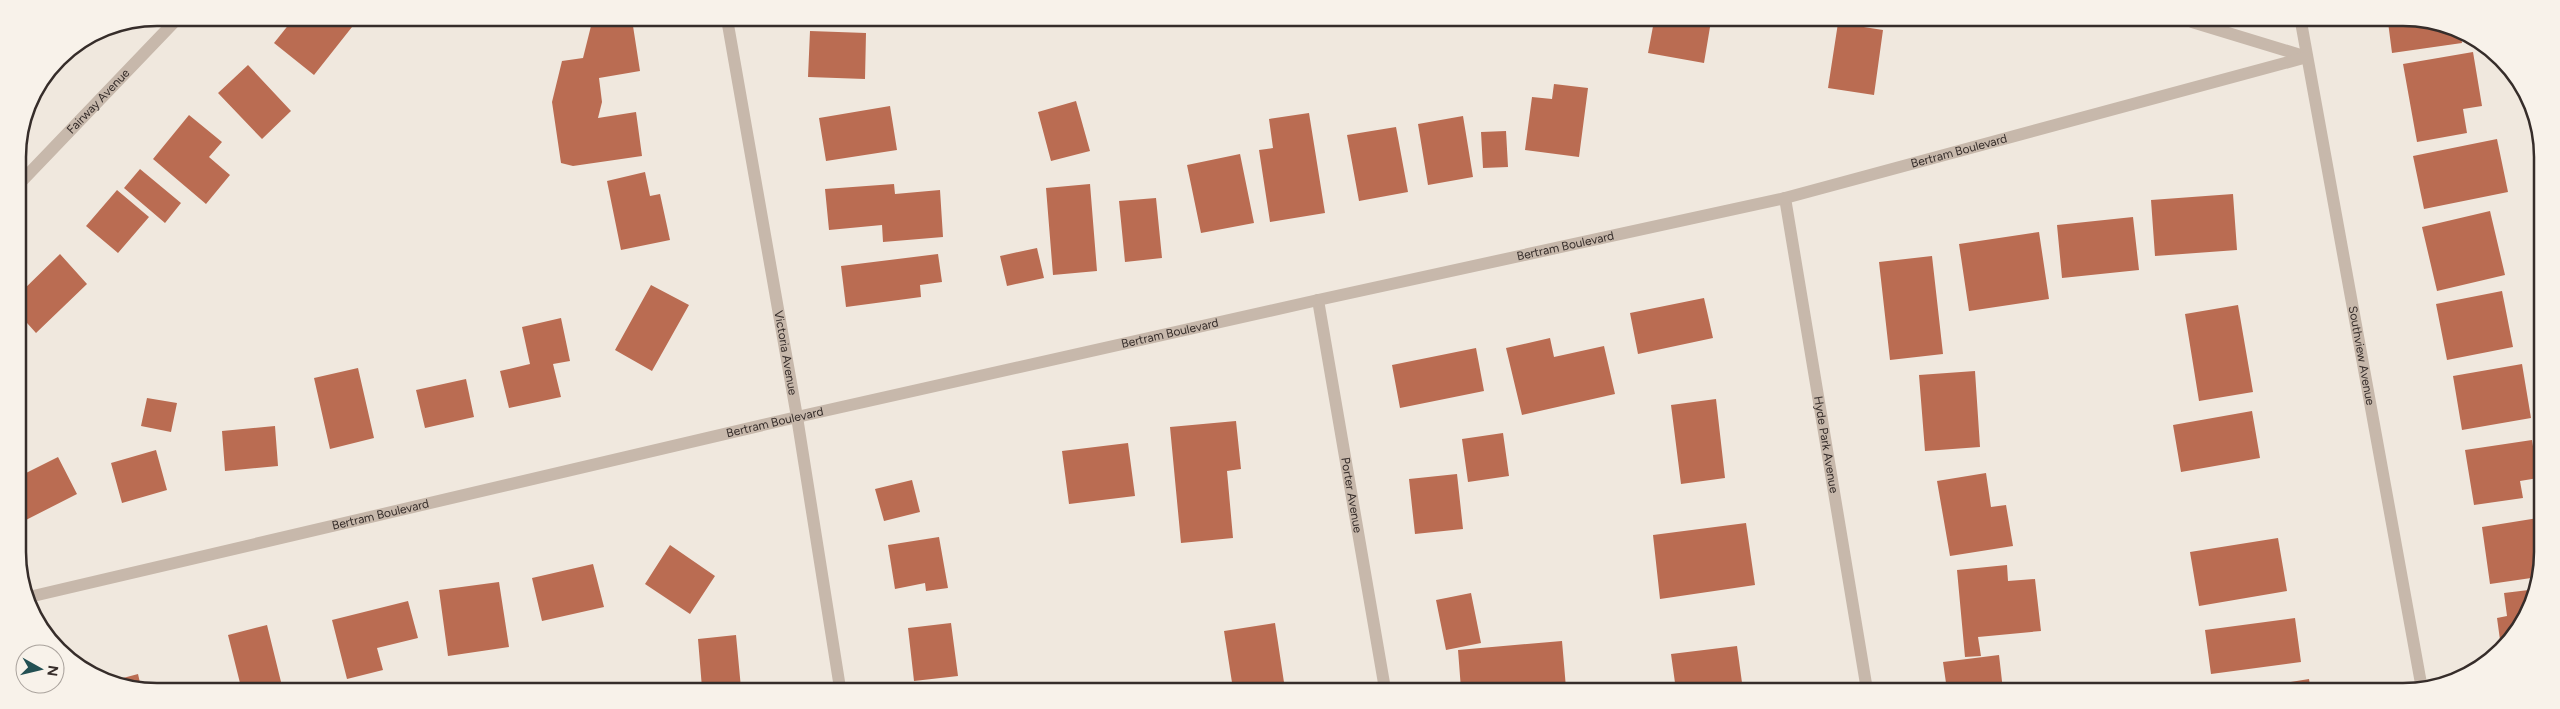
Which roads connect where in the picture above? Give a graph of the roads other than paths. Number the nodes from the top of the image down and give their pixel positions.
1 (170, 26) edge
2 (728, 26) edge
3 (2205, 26) edge
4 (2302, 26) edge
5 (2307, 57) junction
6 (27, 176) edge
7 (1785, 198) junction
8 (1318, 300) junction
9 (797, 418) junction
10 (34, 596) edge
11 (2421, 681) edge
12 (1384, 682) edge
13 (1866, 682) edge
14 (839, 683) edge

1 - 6 street, Fairway Avenue
2 - 9 street, Victoria Avenue
3 - 5 street
4 - 5 street, Southview Avenue
5 - 7 street, Bertram Boulevard
5 - 11 street, Southview Avenue
7 - 8 street, Bertram Boulevard
7 - 13 street, Hyde Park Avenue
8 - 9 street, Bertram Boulevard
8 - 12 street, Porter Avenue
9 - 10 street, Bertram Boulevard
9 - 14 street, Victoria Avenue

